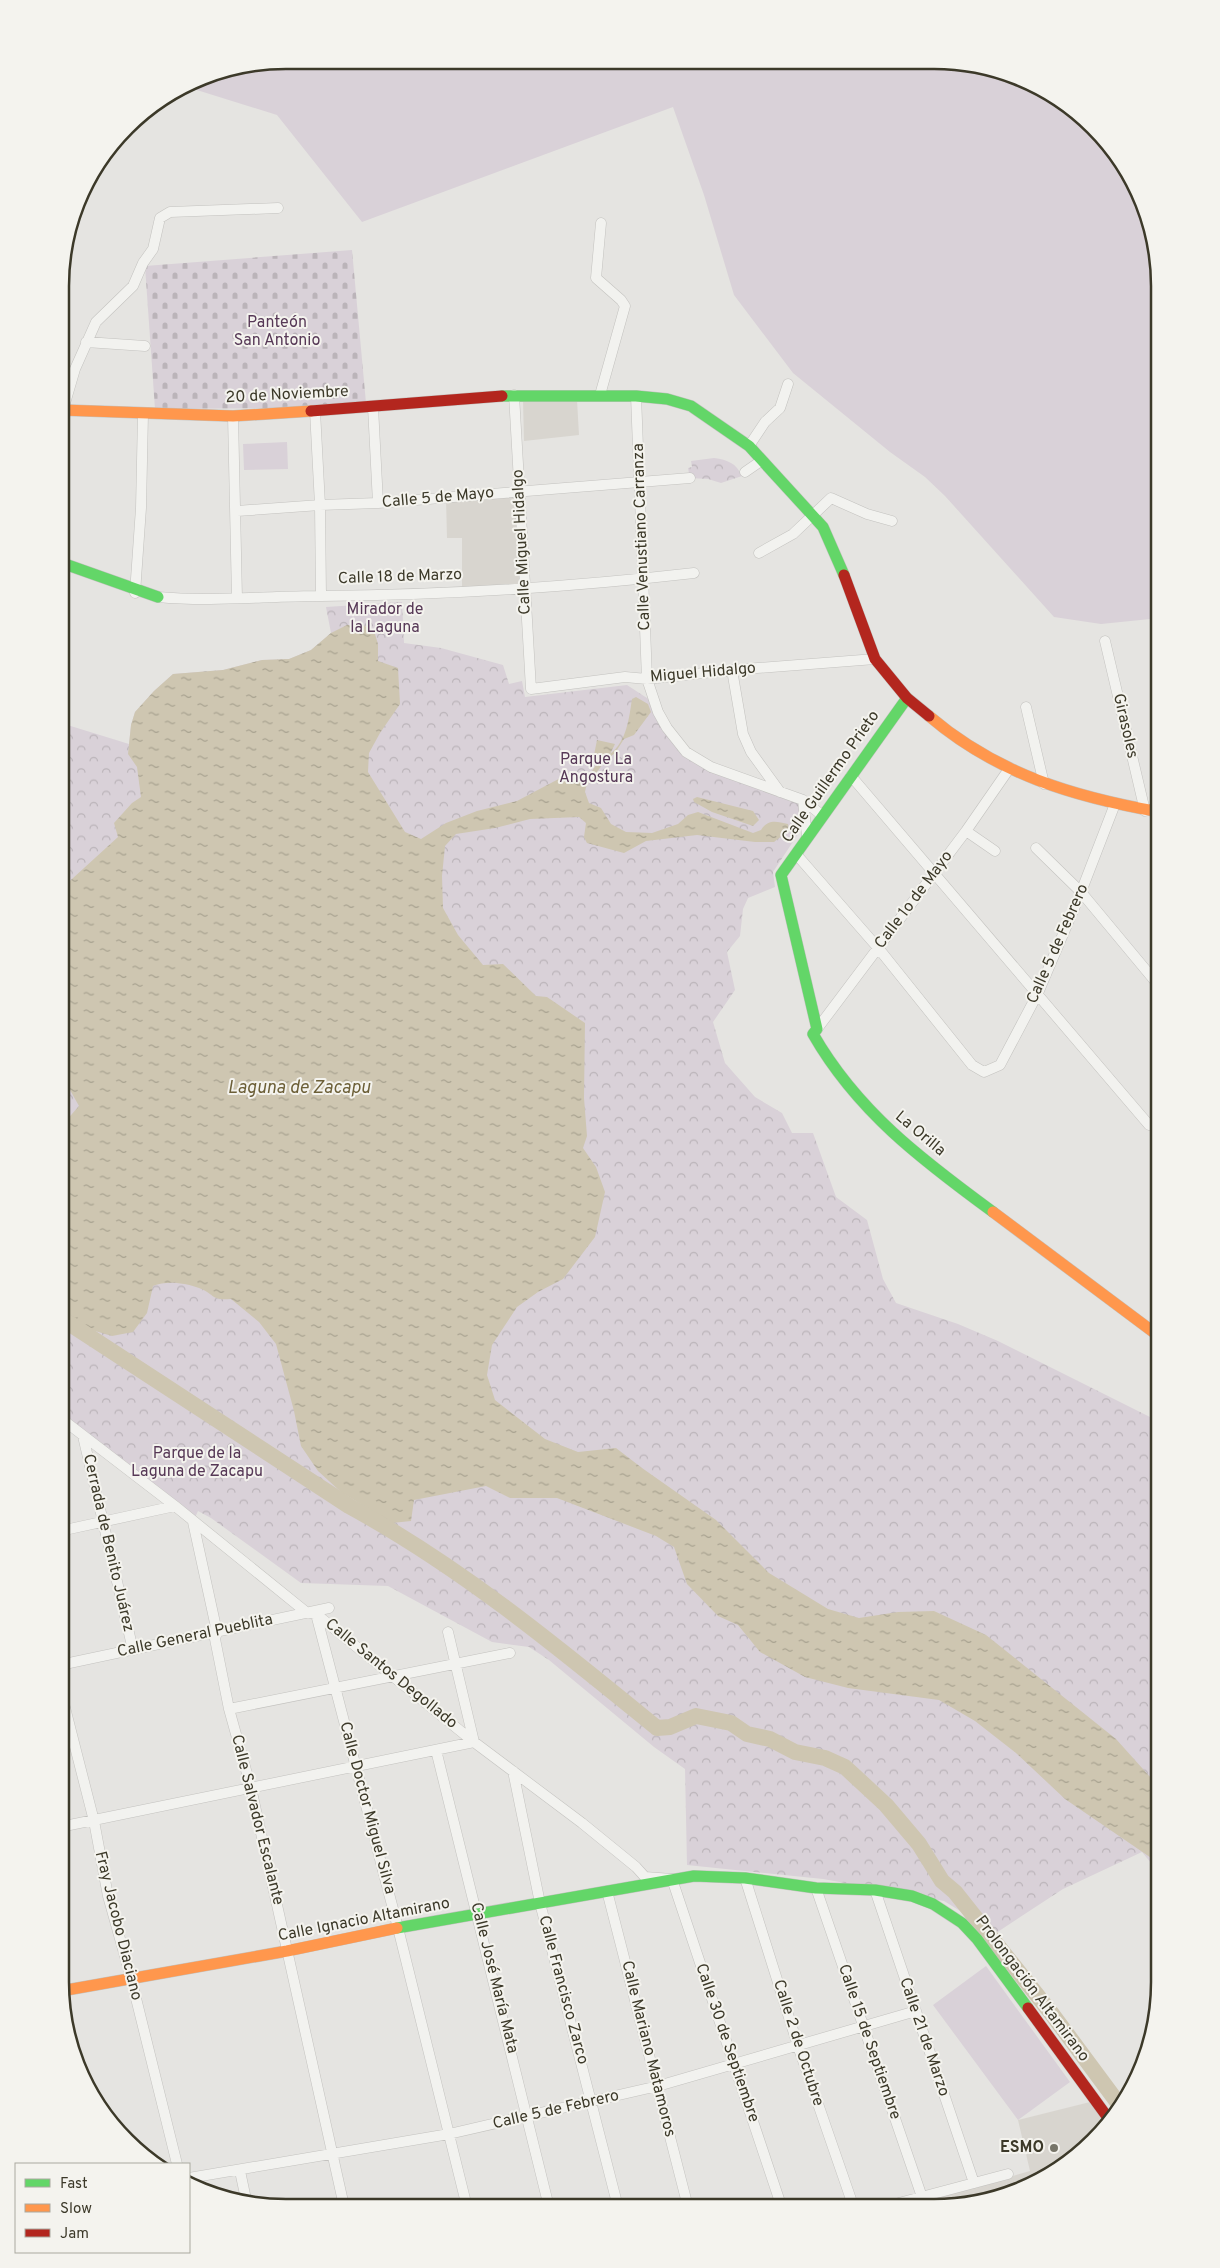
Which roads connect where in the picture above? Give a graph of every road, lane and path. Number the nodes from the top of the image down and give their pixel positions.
1 (278, 208) dead end
2 (601, 223) dead end
3 (86, 342) junction
4 (145, 346) dead end
5 (788, 384) dead end
6 (69, 388) edge
7 (514, 395) junction
8 (600, 395) junction
9 (636, 396) junction
10 (373, 408) junction
11 (69, 410) edge
12 (315, 411) junction
13 (143, 414) junction
14 (233, 416) junction
15 (748, 446) junction
16 (761, 461) junction
17 (745, 472) dead end
18 (690, 478) dead end
19 (640, 484) junction
20 (520, 492) junction
21 (378, 503) junction
22 (320, 504) junction
23 (237, 511) junction
24 (814, 516) junction
25 (892, 521) dead end
26 (759, 553) dead end
27 (69, 566) edge
28 (694, 573) dead end
29 (69, 574) edge
30 (644, 579) junction
31 (524, 588) junction
32 (135, 591) junction
33 (321, 596) junction
34 (158, 597) joint
35 (237, 598) junction
36 (1105, 641) dead end
37 (875, 659) junction
38 (732, 670) junction
39 (647, 679) junction
40 (531, 688) joint
41 (907, 698) junction
42 (1026, 707) dead end
43 (1009, 769) junction
44 (851, 776) junction
45 (1044, 784) junction
46 (780, 792) junction
47 (803, 800) junction
48 (1116, 804) junction
49 (1146, 810) junction
50 (1151, 811) edge
51 (823, 816) junction
52 (966, 831) junction
53 (808, 836) junction
54 (1036, 848) dead end
55 (995, 851) dead end
56 (796, 854) junction
57 (934, 872) junction
58 (781, 875) joint
59 (1082, 892) junction
60 (879, 949) junction
61 (1151, 976) edge
62 (1038, 992) junction
63 (817, 1028) junction
64 (1149, 1125) dead end
65 (1151, 1330) edge
66 (69, 1427) edge
67 (83, 1436) junction
68 (175, 1506) junction
69 (103, 1520) junction
70 (193, 1522) junction
71 (69, 1528) edge
72 (329, 1608) dead end
73 (311, 1613) junction
74 (217, 1632) junction
75 (448, 1632) dead end
76 (133, 1650) junction
77 (510, 1653) dead end
78 (69, 1662) edge
79 (456, 1664) junction
80 (394, 1676) junction
81 (335, 1686) junction
82 (230, 1709) junction
83 (69, 1723) edge
84 (474, 1742) junction
85 (436, 1750) junction
86 (355, 1767) junction
87 (513, 1771) junction
88 (251, 1788) junction
89 (94, 1821) junction
90 (69, 1825) edge
91 (644, 1877) junction
92 (745, 1878) junction
93 (672, 1879) junction
94 (636, 1886) junction
95 (816, 1888) junction
96 (875, 1890) junction
97 (607, 1891) junction
98 (540, 1903) junction
99 (478, 1916) junction
100 (398, 1928) junction
101 (287, 1951) junction
102 (131, 1978) junction
103 (69, 1990) edge
104 (916, 2011) junction
105 (863, 2028) junction
106 (798, 2046) junction
107 (733, 2065) junction
108 (658, 2086) junction
109 (592, 2101) junction
110 (527, 2116) junction
111 (1106, 2116) edge
112 (449, 2134) junction
113 (332, 2153) junction
114 (177, 2163) edge
115 (240, 2171) junction
116 (1008, 2174) dead end
117 (191, 2178) edge
118 (974, 2183) junction
119 (246, 2195) edge
120 (922, 2197) junction
121 (342, 2199) edge
122 (465, 2199) edge
123 (547, 2199) edge
124 (616, 2199) edge
125 (686, 2199) edge
126 (779, 2199) edge
127 (851, 2199) edge
128 (914, 2199) edge

1 - 3 street
2 - 8 street
3 - 4 street
3 - 6 street
5 - 15 street
7 - 8 street, 20 de Noviembre
7 - 10 street, 20 de Noviembre
7 - 20 street, Calle Miguel Hidalgo
8 - 9 street, 20 de Noviembre
9 - 15 street, 20 de Noviembre
9 - 19 street, Calle Venustiano Carranza
10 - 12 street, 20 de Noviembre
10 - 21 street
11 - 13 street, 20 de Noviembre
12 - 14 street, 20 de Noviembre
12 - 22 street
13 - 14 street, 20 de Noviembre
13 - 32 street
14 - 23 street
15 - 16 street, 20 de Noviembre
16 - 17 street
16 - 24 street, 20 de Noviembre
18 - 19 street, Calle 5 de Mayo
19 - 20 street, Calle 5 de Mayo
19 - 30 street, Calle Venustiano Carranza
20 - 21 street, Calle 5 de Mayo
20 - 31 street, Calle Miguel Hidalgo
21 - 22 street, Calle 5 de Mayo
22 - 23 street, Calle 5 de Mayo
22 - 33 street
23 - 35 street
24 - 25 street
24 - 26 street
24 - 37 street, 20 de Noviembre
27 - 32 street, Calle 18 de Marzo
28 - 30 street, Calle 18 de Marzo
29 - 32 street, Calle 18 de Marzo
30 - 31 street, Calle 18 de Marzo
30 - 39 street, Calle Venustiano Carranza
31 - 33 street, Calle 18 de Marzo
31 - 40 street, Calle Miguel Hidalgo
32 - 34 street, Calle 18 de Marzo
33 - 35 street, Calle 18 de Marzo
34 - 35 street, Calle 18 de Marzo
36 - 49 street, Girasoles
37 - 38 street, Miguel Hidalgo
37 - 41 street, 20 de Noviembre
38 - 39 street, Miguel Hidalgo
38 - 46 street
39 - 40 street, Miguel Hidalgo
39 - 46 street
41 - 43 street, 20 de Noviembre
41 - 44 street, Calle Guillermo Prieto
42 - 45 street
43 - 45 street, 20 de Noviembre
43 - 52 street, Calle 1o de Mayo
44 - 51 street, Calle Guillermo Prieto
44 - 57 street
45 - 48 street, 20 de Noviembre
46 - 47 street
47 - 51 street
47 - 53 street
48 - 49 street, 20 de Noviembre
48 - 59 street, Calle 5 de Febrero
49 - 50 street, 20 de Noviembre
51 - 53 street, Calle Guillermo Prieto
52 - 55 street
52 - 57 street, Calle 1o de Mayo
53 - 56 street, Calle Guillermo Prieto
54 - 59 street
56 - 58 street, Calle Guillermo Prieto
56 - 60 street
57 - 60 street, Calle 1o de Mayo
57 - 62 street
58 - 63 street, La Orilla
59 - 61 street
59 - 62 street, Calle 5 de Febrero
60 - 62 street, Calle 5 de Febrero
60 - 63 street, Calle 1o de Mayo
62 - 64 street
63 - 65 street, La Orilla
66 - 67 street, Calle Santos Degollado
67 - 68 street, Calle Santos Degollado
67 - 69 street, Cerrada de Benito Juárez
68 - 69 street
68 - 70 street, Calle Santos Degollado
69 - 71 street
69 - 76 street, Cerrada de Benito Juárez
70 - 73 street, Calle Santos Degollado
70 - 74 street, Calle Salvador Escalante
72 - 73 street, Calle General Pueblita
73 - 74 street, Calle General Pueblita
73 - 80 street, Calle Santos Degollado
73 - 81 street, Calle Doctor Miguel Silva
74 - 76 street, Calle General Pueblita
74 - 82 street, Calle Salvador Escalante
75 - 79 street
76 - 78 street, Calle General Pueblita
77 - 79 street
79 - 80 street
79 - 84 street
80 - 81 street
80 - 84 street, Calle Santos Degollado
81 - 82 street
81 - 86 street, Calle Doctor Miguel Silva
82 - 88 street, Calle Salvador Escalante
83 - 89 street, Fray Jacobo Diaciano
84 - 85 street
84 - 87 street, Calle Santos Degollado
85 - 86 street
85 - 99 street, Calle José María Mata
86 - 88 street
86 - 100 street, Calle Doctor Miguel Silva
87 - 91 street, Calle Santos Degollado
87 - 98 street, Calle Francisco Zarco
88 - 89 street
88 - 101 street, Calle Salvador Escalante
89 - 90 street
89 - 102 street, Fray Jacobo Diaciano
91 - 93 street
91 - 94 street
92 - 93 street, Prolongación Altamirano
92 - 95 street, Prolongación Altamirano
92 - 106 street, Calle 2 de Octubre
93 - 94 street, Calle Ignacio Altamirano
93 - 107 street, Calle 30 de Septiembre
94 - 97 street, Calle Ignacio Altamirano
95 - 96 street, Prolongación Altamirano
95 - 105 street, Calle 15 de Septiembre
96 - 104 street, Calle 21 de Marzo
96 - 111 street, Prolongación Altamirano
97 - 98 street, Calle Ignacio Altamirano
97 - 108 street, Calle Mariano Matamoros
98 - 99 street, Calle Ignacio Altamirano
98 - 109 street, Calle Francisco Zarco
99 - 100 street, Calle Ignacio Altamirano
99 - 110 street, Calle José María Mata
100 - 101 street, Calle Ignacio Altamirano
100 - 112 street, Calle Doctor Miguel Silva
101 - 102 street, Calle Ignacio Altamirano
101 - 113 street, Calle Salvador Escalante
102 - 103 street, Calle Ignacio Altamirano
102 - 114 street, Fray Jacobo Diaciano
104 - 105 street, Calle 5 de Febrero
104 - 118 street, Calle 21 de Marzo
105 - 106 street, Calle 5 de Febrero
105 - 120 street, Calle 15 de Septiembre
106 - 107 street, Calle 5 de Febrero
106 - 127 street, Calle 2 de Octubre
107 - 108 street, Calle 5 de Febrero
107 - 126 street, Calle 30 de Septiembre
108 - 109 street, Calle 5 de Febrero
108 - 125 street, Calle Mariano Matamoros
109 - 110 street, Calle 5 de Febrero
109 - 124 street, Calle Francisco Zarco
110 - 112 street, Calle 5 de Febrero
110 - 123 street, Calle José María Mata
112 - 113 street, Calle 5 de Febrero
112 - 122 street, Calle Doctor Miguel Silva
113 - 115 street, Calle 5 de Febrero
113 - 121 street, Calle Salvador Escalante
115 - 117 street, Calle 5 de Febrero
115 - 119 street
116 - 118 street
118 - 120 street
120 - 128 street

